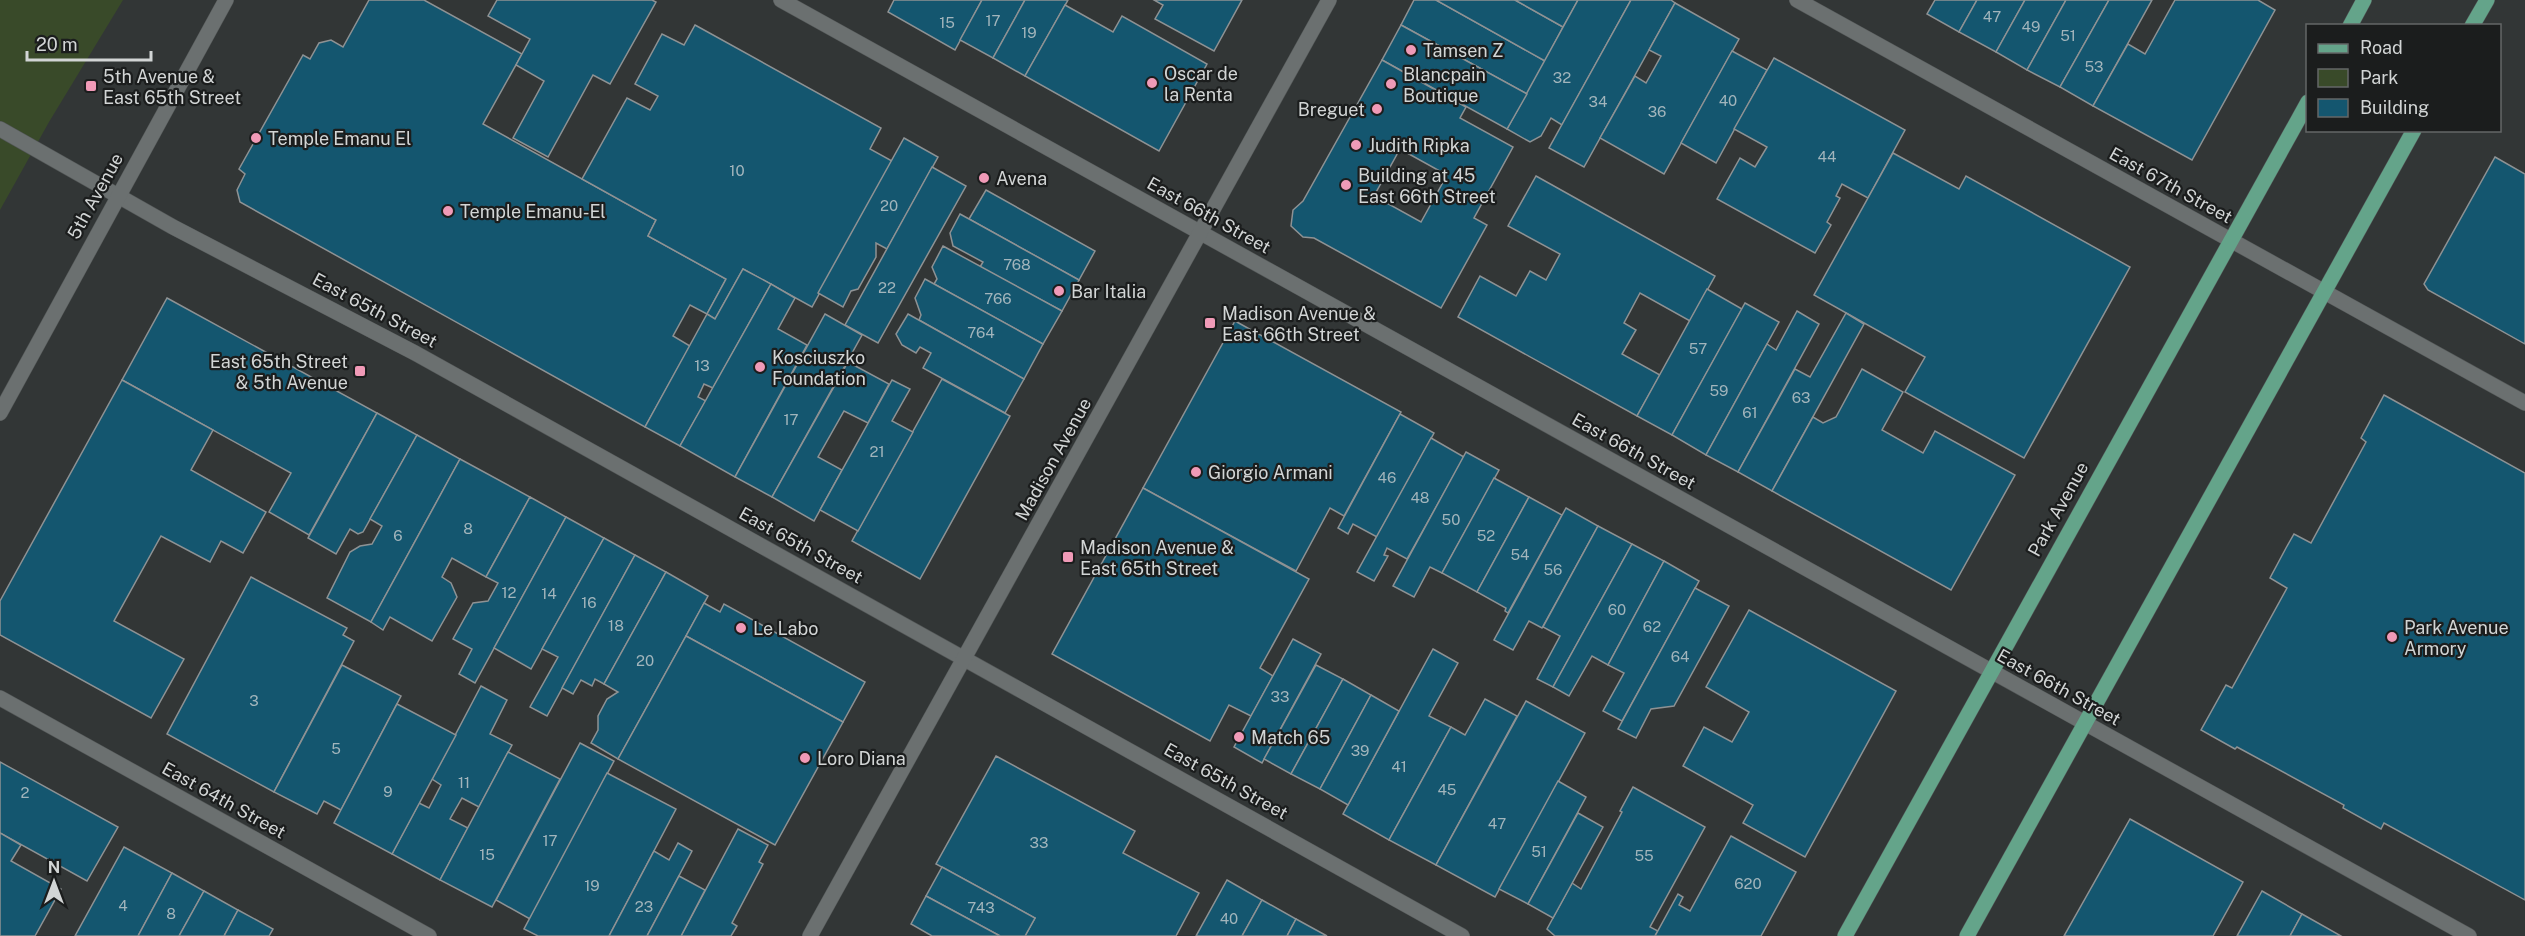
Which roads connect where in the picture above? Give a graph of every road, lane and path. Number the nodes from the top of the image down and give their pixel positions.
1 (226, 0) edge
2 (781, 0) edge
3 (1329, 0) edge
4 (1797, 0) edge
5 (2364, 0) edge
6 (2487, 0) edge
7 (2351, 24) edge
8 (2473, 24) edge
9 (2306, 104) edge
10 (0, 129) edge
11 (2413, 132) edge
12 (117, 196) junction
13 (1200, 233) junction
14 (2231, 240) junction
15 (2324, 291) junction
16 (2525, 403) edge
17 (0, 413) edge
18 (964, 658) junction
19 (1991, 672) junction
20 (0, 698) edge
21 (2085, 723) junction
22 (429, 936) edge
23 (810, 936) edge
24 (1462, 936) edge
25 (1845, 936) edge
26 (1967, 936) edge
27 (2469, 936) edge

1 - 12 main road, 5th Avenue
2 - 13 main road, East 66th Street
3 - 13 main road, Madison Avenue
4 - 14 main road, East 67th Street
5 - 7 main road
6 - 8 main road
9 - 14 main road, Park Avenue
10 - 12 main road, East 65th Street
11 - 15 main road
12 - 17 main road, 5th Avenue
12 - 18 main road, East 65th Street
13 - 18 main road, Madison Avenue
13 - 19 main road, East 66th Street
14 - 15 main road, East 67th Street
14 - 19 main road, Park Avenue
15 - 16 main road, East 67th Street
15 - 21 main road
18 - 23 main road, Madison Avenue
18 - 24 main road, East 65th Street
19 - 21 main road, East 66th Street
19 - 25 main road, Park Avenue
20 - 22 main road, East 64th Street
21 - 26 main road
21 - 27 main road, East 66th Street

